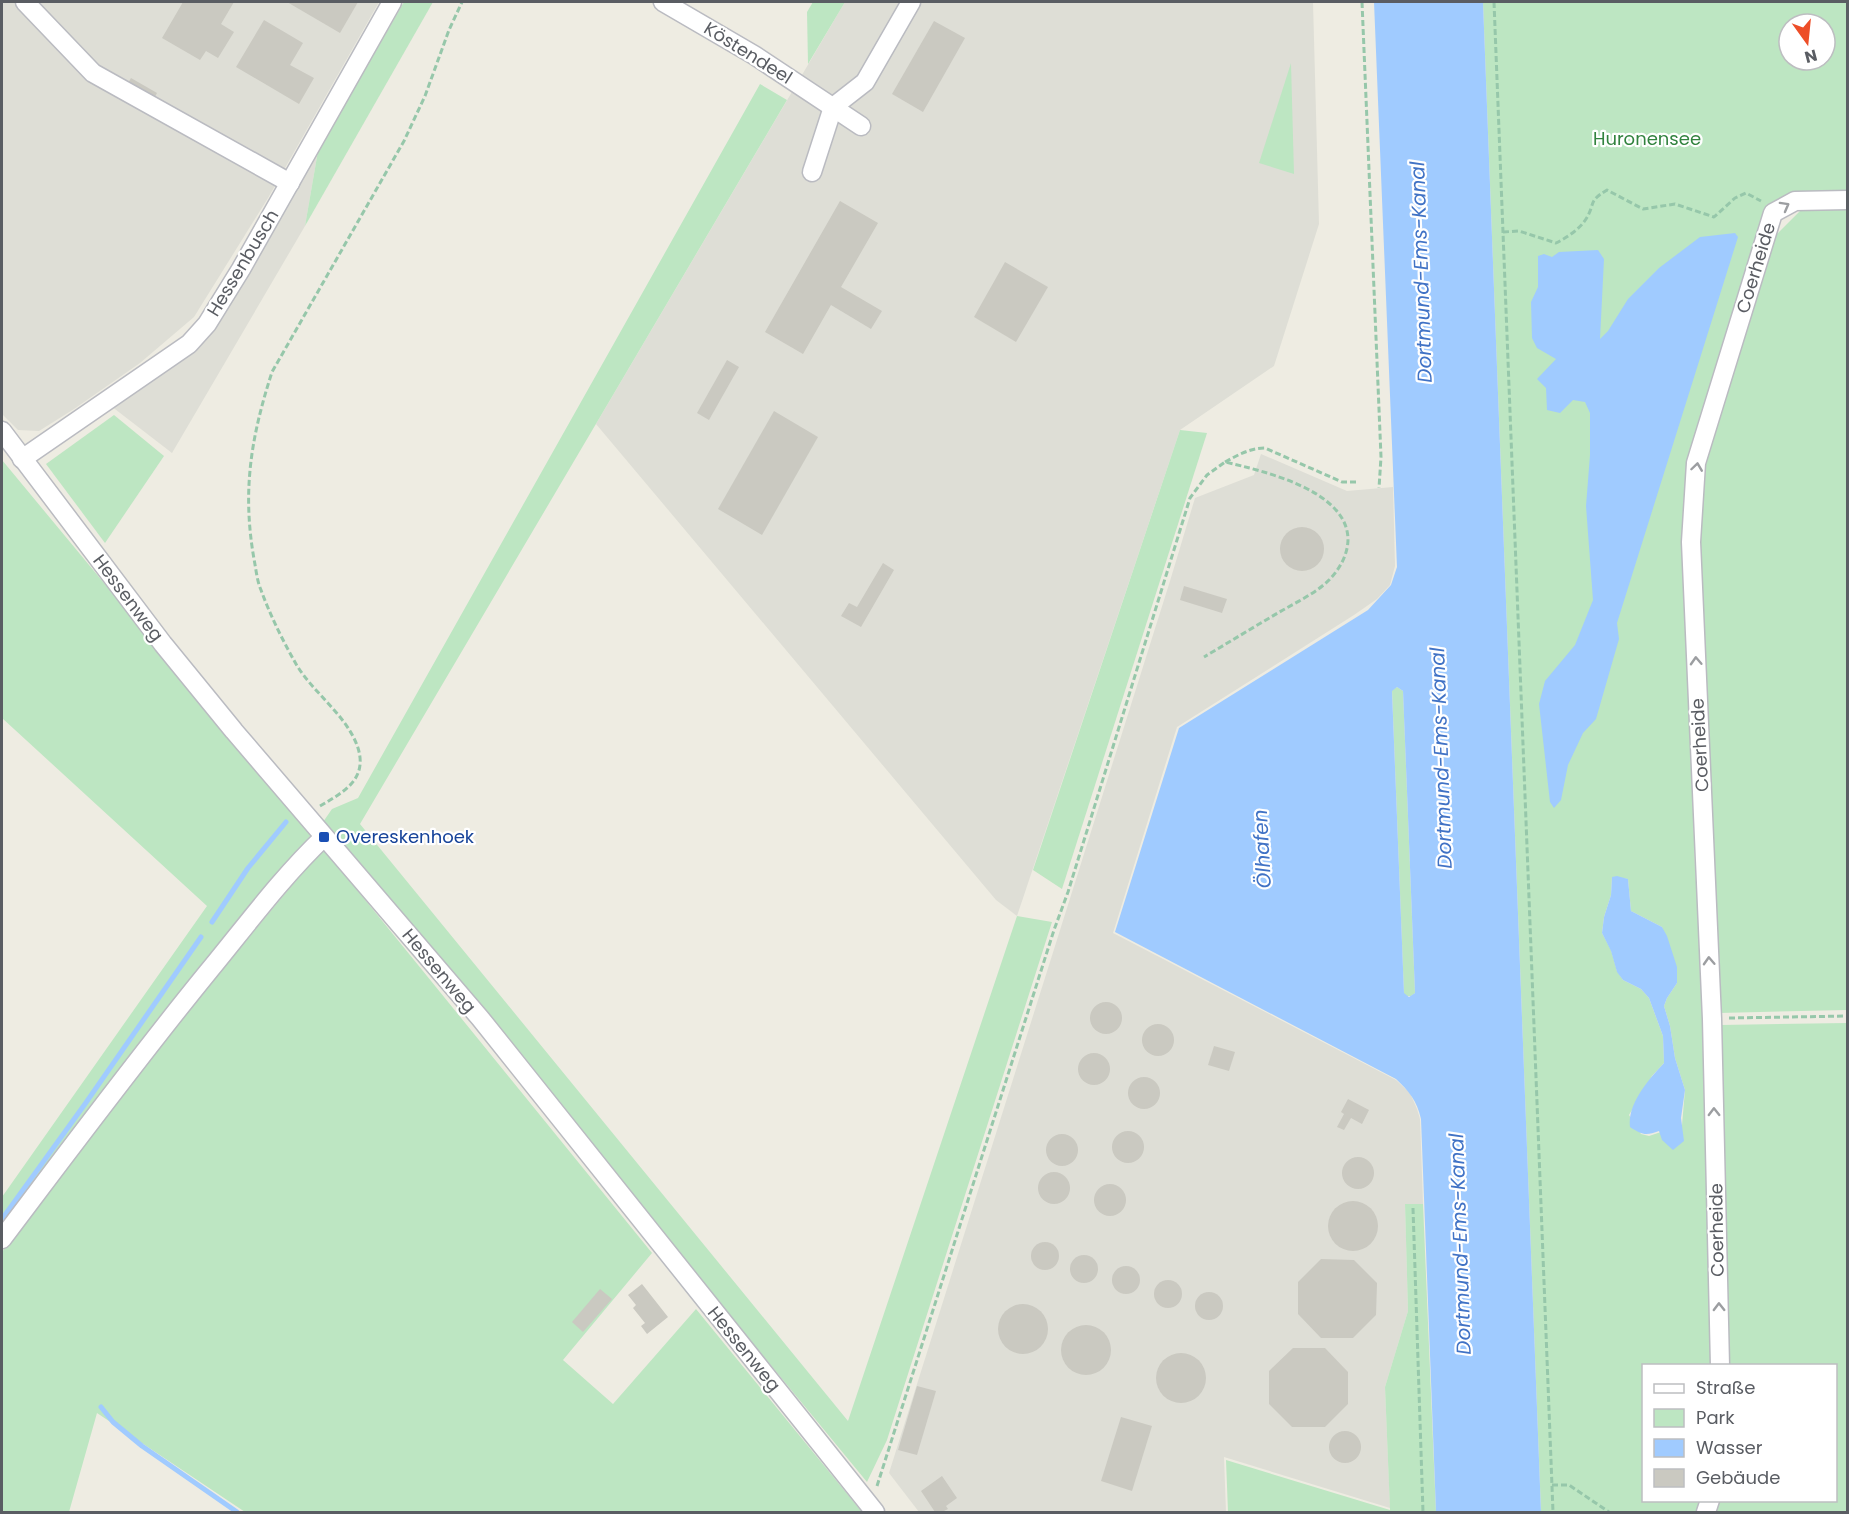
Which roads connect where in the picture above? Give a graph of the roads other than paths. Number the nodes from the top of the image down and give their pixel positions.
1 (25, 2) edge
2 (392, 2) edge
3 (663, 2) edge
4 (911, 2) edge
5 (833, 107) junction
6 (861, 126) dead end
7 (812, 172) dead end
8 (290, 183) junction
9 (1848, 200) edge
10 (2, 431) edge
11 (22, 459) junction
12 (324, 837) junction
13 (2, 1239) edge
14 (1720, 1364) edge
15 (870, 1507) edge

1 - 8 street
2 - 8 street, Hessenbusch
3 - 5 street, Köstendeel
4 - 5 street
5 - 6 street, Köstendeel
5 - 7 street
8 - 11 street, Hessenbusch
14 -> 9 street, Coerheide
10 - 11 street, Hessenweg
11 - 12 street, Hessenweg
12 - 13 street
12 - 15 street, Hessenweg

